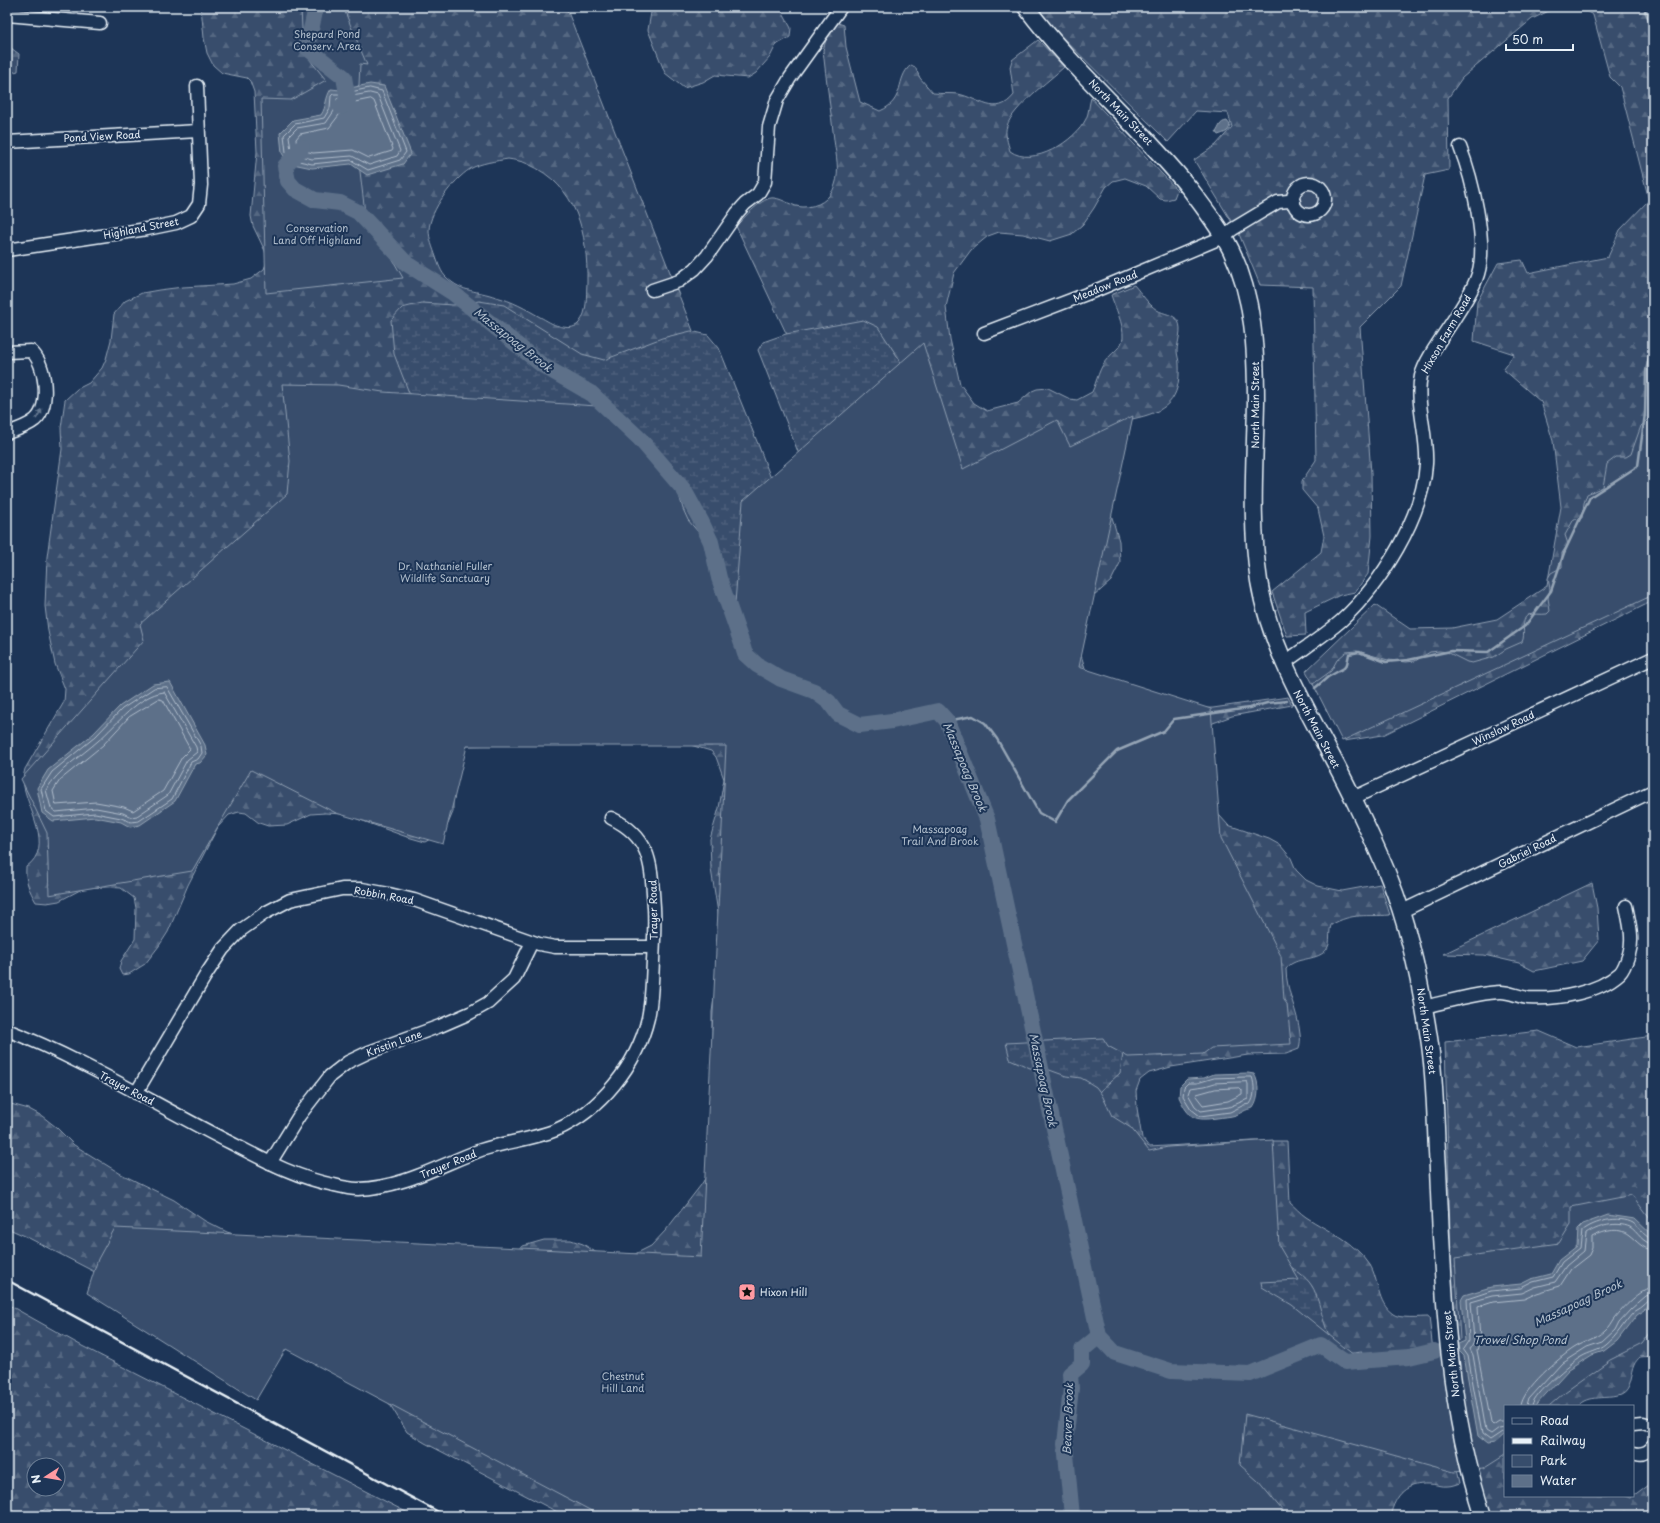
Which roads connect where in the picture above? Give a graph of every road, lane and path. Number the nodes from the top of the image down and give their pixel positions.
1 (841, 7) edge
2 (1026, 7) edge
3 (7, 15) edge
4 (100, 23) dead end
5 (197, 86) dead end
6 (198, 131) junction
7 (7, 142) edge
8 (1460, 147) dead end
9 (1294, 202) dead end
10 (1224, 237) junction
11 (7, 250) edge
12 (652, 290) dead end
13 (984, 333) dead end
14 (7, 352) edge
15 (7, 433) edge
16 (1653, 658) edge
17 (1284, 663) junction
18 (1653, 791) edge
19 (1353, 798) junction
20 (612, 818) dead end
21 (1626, 906) dead end
22 (1400, 912) junction
23 (532, 942) junction
24 (653, 947) junction
25 (1424, 1007) junction
26 (7, 1030) edge
27 (136, 1093) junction
28 (270, 1163) junction
29 (1634, 1424) edge
30 (1653, 1426) edge
31 (1653, 1447) edge
32 (1634, 1454) edge
33 (1483, 1516) edge

1 - 12 street
2 - 10 main road, North Main Street
3 - 4 street
5 - 6 street, Highland Street
6 - 7 street, Pond View Road
6 - 11 street, Highland Street
8 - 17 street, Hixson Farm Road
9 - 10 street, Meadow Road
10 - 13 street, Meadow Road
10 - 17 main road, North Main Street
15 -> 14 street
16 - 19 street, Winslow Road
17 - 19 main road, North Main Street
18 - 22 street, Gabriel Road
19 - 22 main road, North Main Street
20 - 24 street, Trayer Road
21 - 25 street
22 - 25 main road, North Main Street
23 - 24 street, Robbin Road
23 - 27 street, Robbin Road
23 - 28 street, Kristin Lane
24 - 28 street, Trayer Road
25 - 33 main road, North Main Street
26 - 27 street, Trayer Road
27 - 28 street, Trayer Road
29 - 30 street
31 - 32 street

